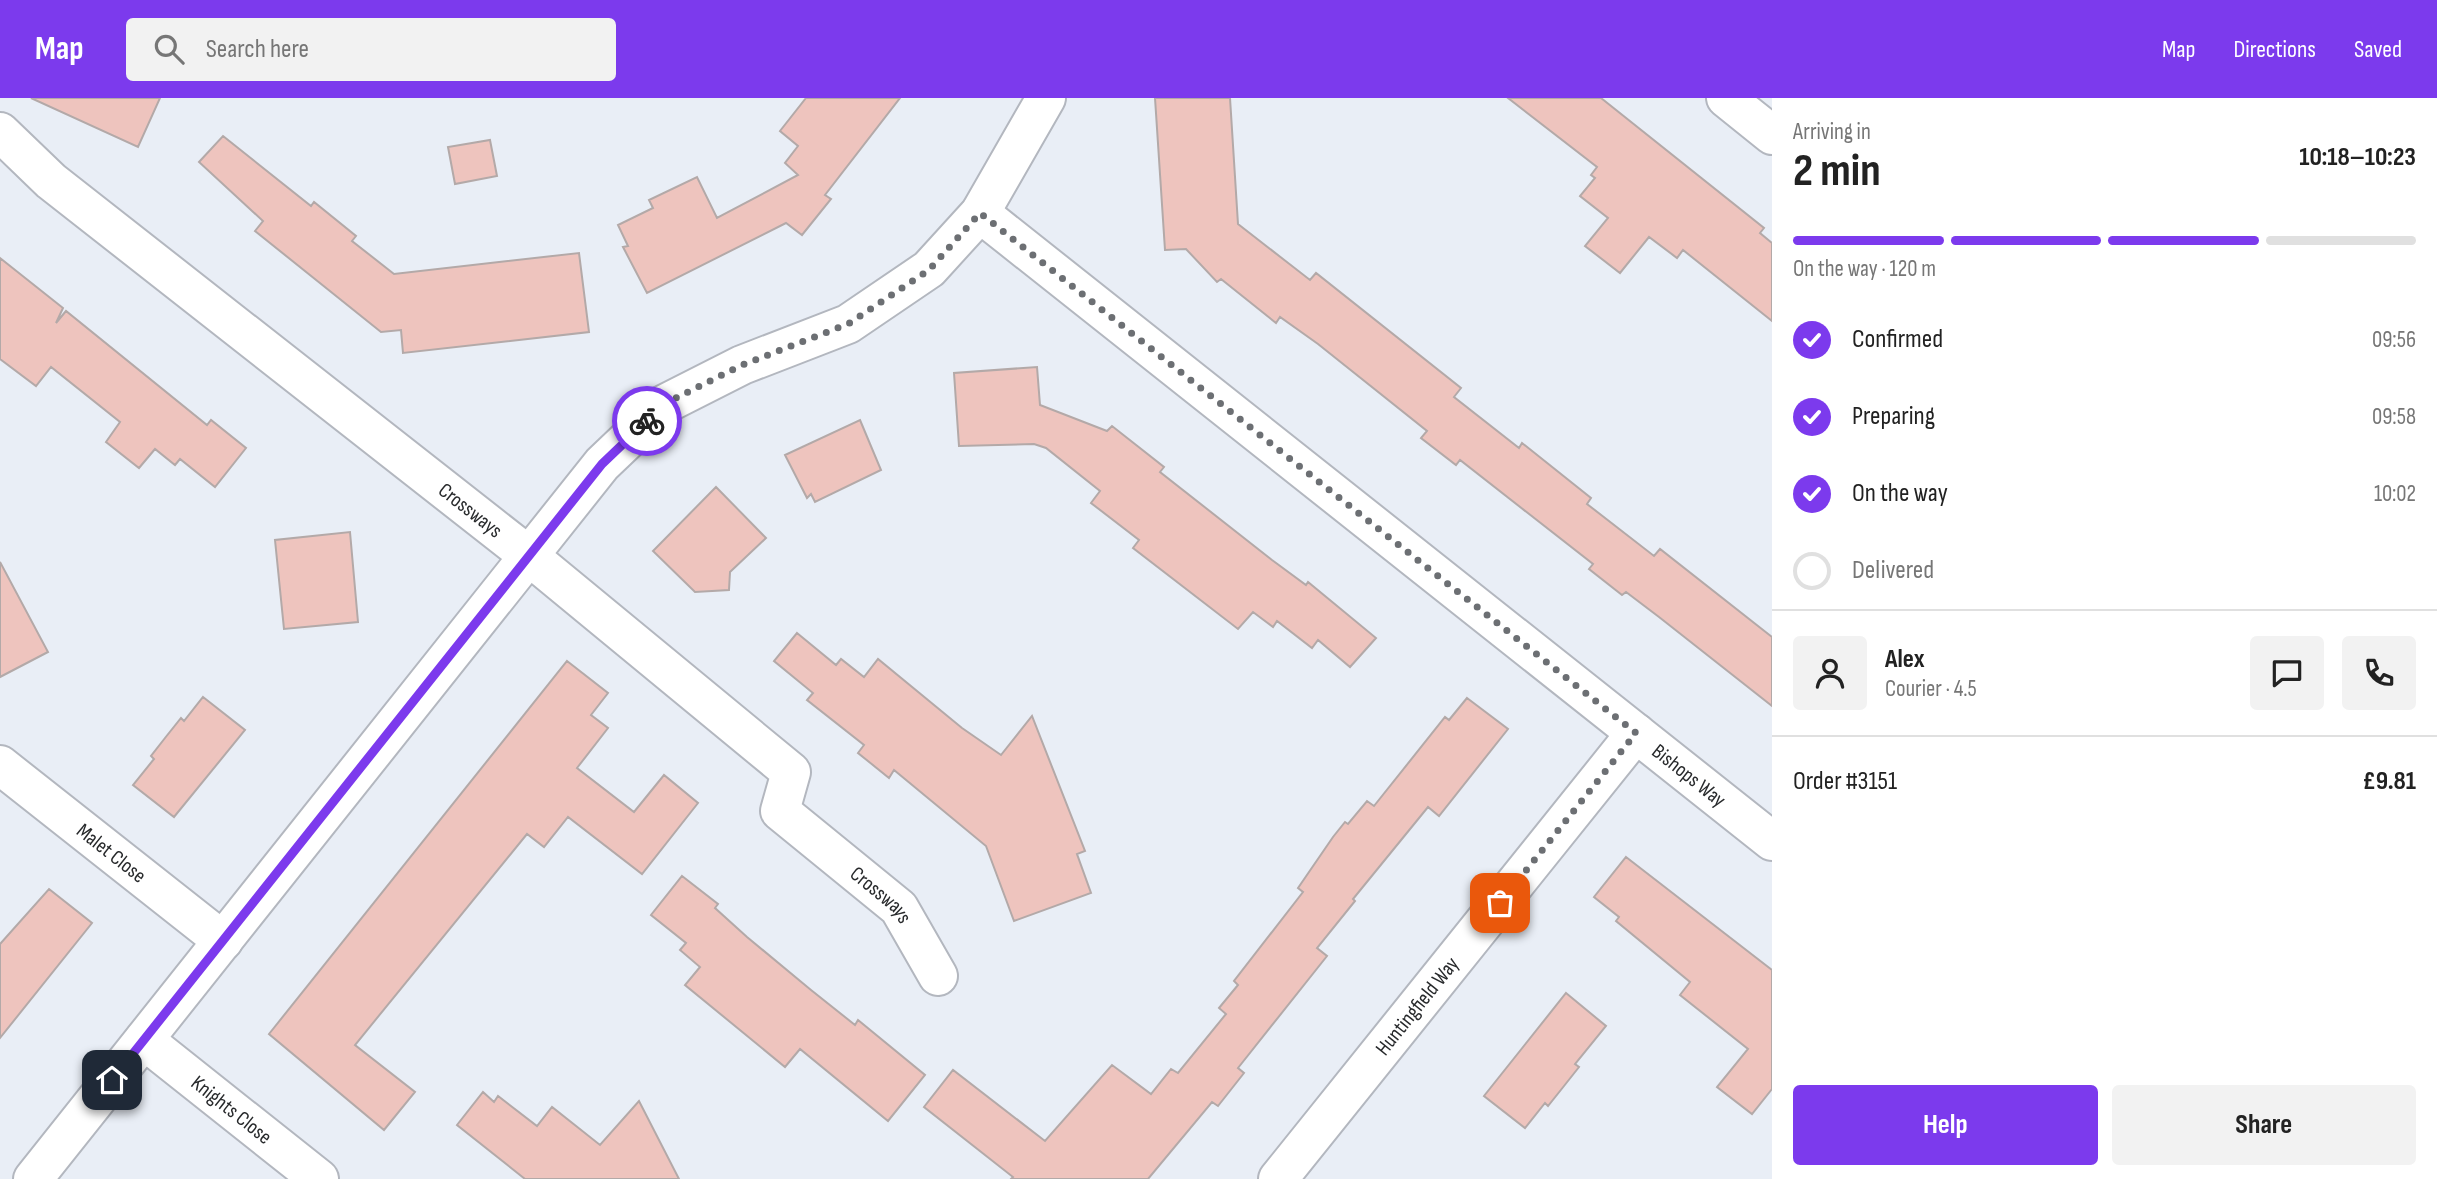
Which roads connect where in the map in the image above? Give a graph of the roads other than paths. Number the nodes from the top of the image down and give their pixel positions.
1 (1046, 98) edge
2 (1726, 98) edge
3 (0, 132) edge
4 (1772, 135) edge
5 (980, 213) junction
6 (529, 556) junction
7 (1636, 733) junction
8 (0, 765) edge
9 (1772, 841) edge
10 (223, 941) junction
11 (938, 976) dead end
12 (144, 1040) junction
13 (33, 1179) edge
14 (319, 1179) edge
15 (1278, 1179) edge

1 - 5 street
2 - 4 street
3 - 6 street, Crossways
5 - 6 street
5 - 7 street, Bishops Way
6 - 10 street
6 - 11 street, Crossways
7 - 9 street, Bishops Way
7 - 15 street, Huntingfield Way
8 - 10 street, Malet Close
10 - 12 street
12 - 13 street
12 - 14 street, Knights Close

